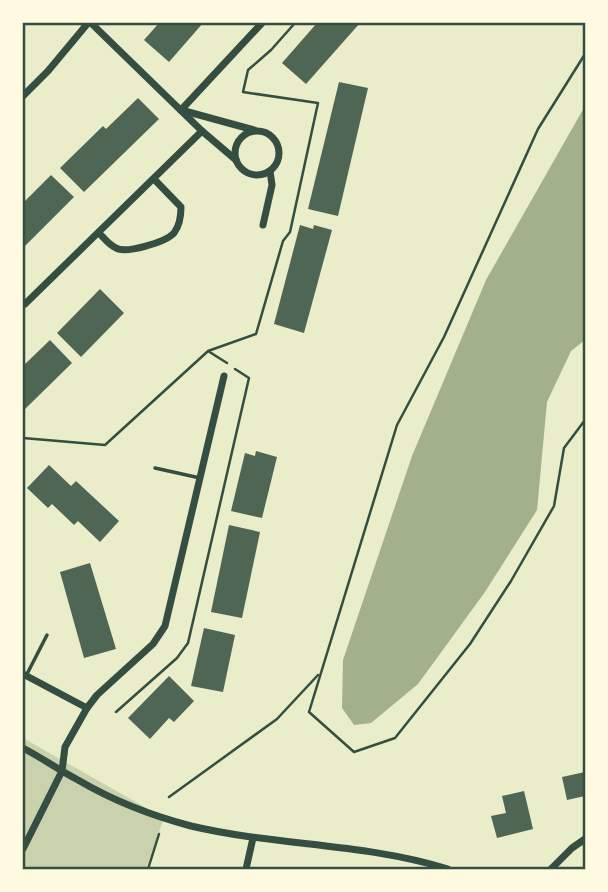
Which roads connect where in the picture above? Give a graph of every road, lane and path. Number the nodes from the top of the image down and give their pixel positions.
1 (90, 23) edge
2 (262, 23) edge
3 (295, 23) edge
4 (585, 54) edge
5 (23, 96) edge
6 (181, 110) junction
7 (256, 130) junction
8 (202, 131) junction
9 (236, 160) junction
10 (270, 171) junction
11 (154, 179) junction
12 (263, 225) dead end
13 (99, 233) junction
14 (25, 304) dead end
15 (208, 351) junction
16 (225, 376) dead end
17 (585, 420) edge
18 (23, 438) edge
19 (155, 468) dead end
20 (200, 478) junction
21 (47, 635) dead end
22 (320, 673) junction
23 (25, 675) edge
24 (86, 708) junction
25 (116, 712) dead end
26 (23, 748) edge
27 (62, 771) junction
28 (169, 797) dead end
29 (159, 834) dead end
30 (253, 838) junction
31 (585, 839) edge
32 (23, 849) edge
33 (148, 869) edge
34 (246, 869) edge
35 (448, 869) edge
36 (551, 869) edge

1 - 5 street
1 - 6 street
2 - 6 street
3 - 15 path
4 - 22 path
6 - 7 street
6 - 8 street
7 - 9 street
7 - 10 street
8 - 9 street
8 - 11 street
9 - 10 street
10 - 12 street
11 - 13 street
11 - 13 street
13 - 14 street
15 - 18 path
15 - 25 path
16 - 20 street
17 - 22 path
19 - 20 lane
20 - 24 street
21 - 23 lane
22 - 28 path
23 - 24 street
24 - 27 street
26 - 27 street
27 - 30 street
27 - 32 street
29 - 33 path
30 - 34 street
30 - 35 street
31 - 36 street

